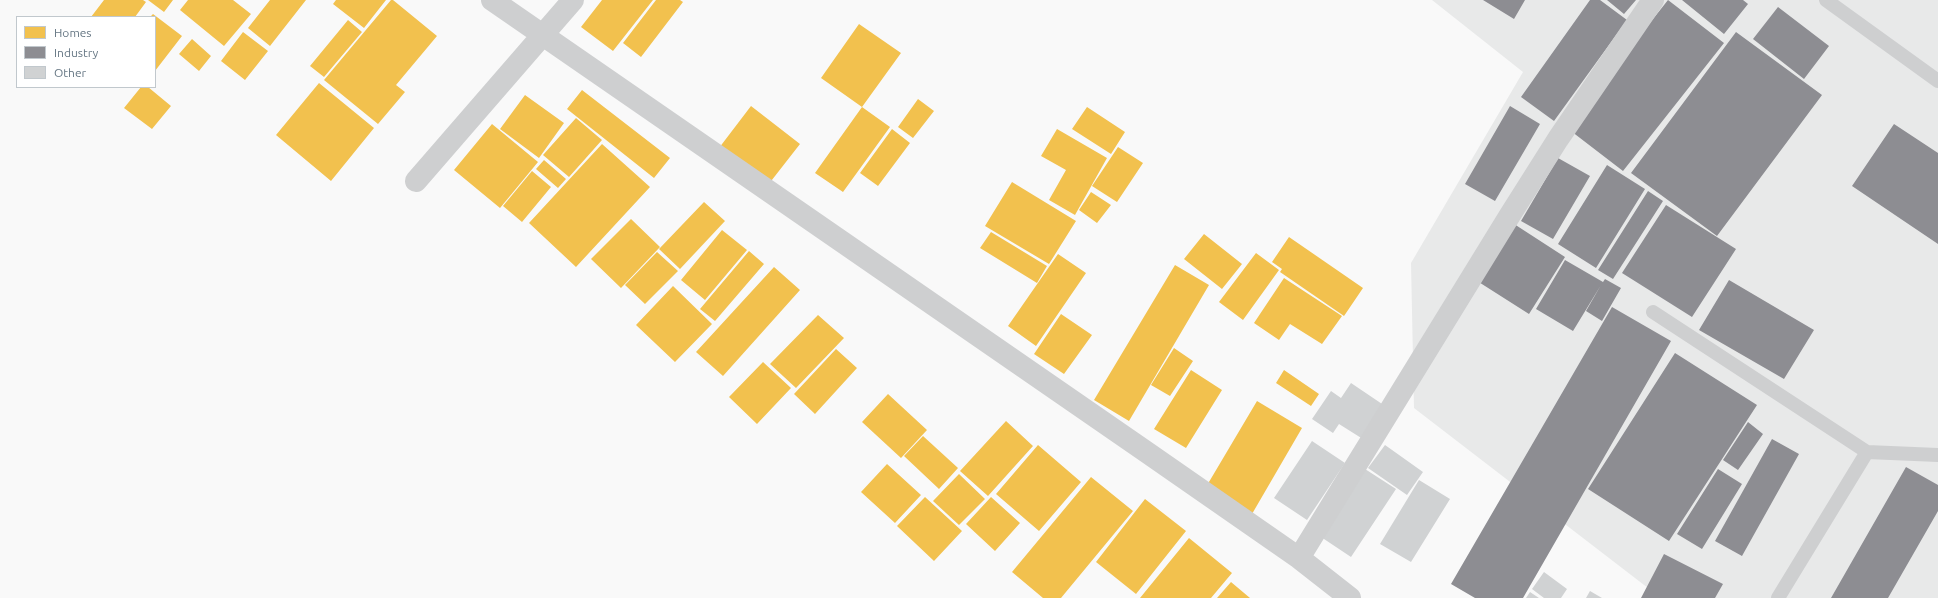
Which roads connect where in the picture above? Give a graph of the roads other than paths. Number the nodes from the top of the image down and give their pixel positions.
1 (492, 0) edge
2 (573, 0) edge
3 (1653, 0) edge
4 (1826, 0) edge
5 (543, 36) junction
6 (1938, 81) edge
7 (416, 181) dead end
8 (1653, 312) dead end
9 (1866, 452) junction
10 (1938, 455) edge
11 (1299, 558) junction
12 (1350, 598) edge
13 (1778, 598) edge

1 - 5 street
2 - 5 street
3 - 11 street
4 - 6 lane
5 - 7 street
5 - 11 street
8 - 9 lane
9 - 10 lane
9 - 13 lane
11 - 12 street

